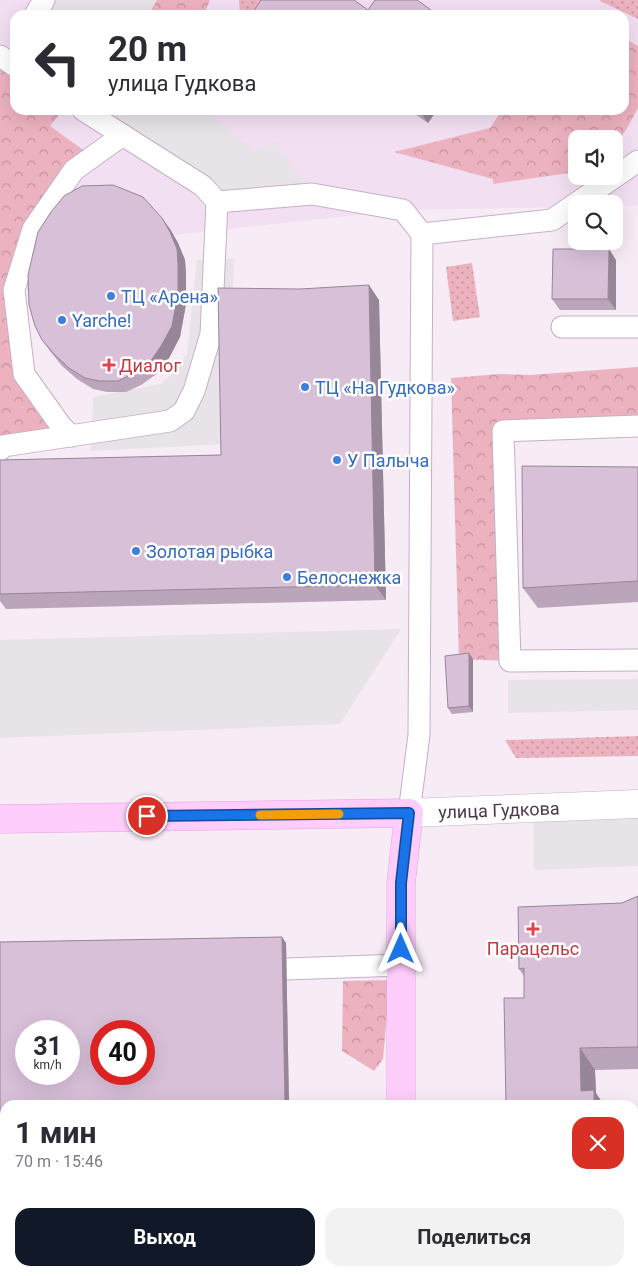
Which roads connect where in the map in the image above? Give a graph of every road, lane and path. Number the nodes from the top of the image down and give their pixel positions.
1 (91, 115) edge
2 (123, 135) junction
3 (638, 161) edge
4 (217, 202) junction
5 (422, 234) junction
6 (562, 327) dead end
7 (638, 327) edge
8 (638, 426) edge
9 (71, 436) junction
10 (0, 450) edge
11 (638, 660) edge
12 (638, 804) edge
13 (409, 813) junction
14 (0, 819) edge
15 (401, 965) junction
16 (287, 969) dead end
17 (401, 1100) edge

1 - 2 lane
2 - 4 lane
2 - 9 lane
3 - 5 lane
4 - 5 lane
4 - 9 lane
5 - 13 lane
6 - 7 lane
8 - 11 lane
9 - 10 lane
12 - 13 street, улица Гудкова
13 - 14 street, улица Гудкова
13 - 15 street
15 - 16 lane
15 - 17 street

